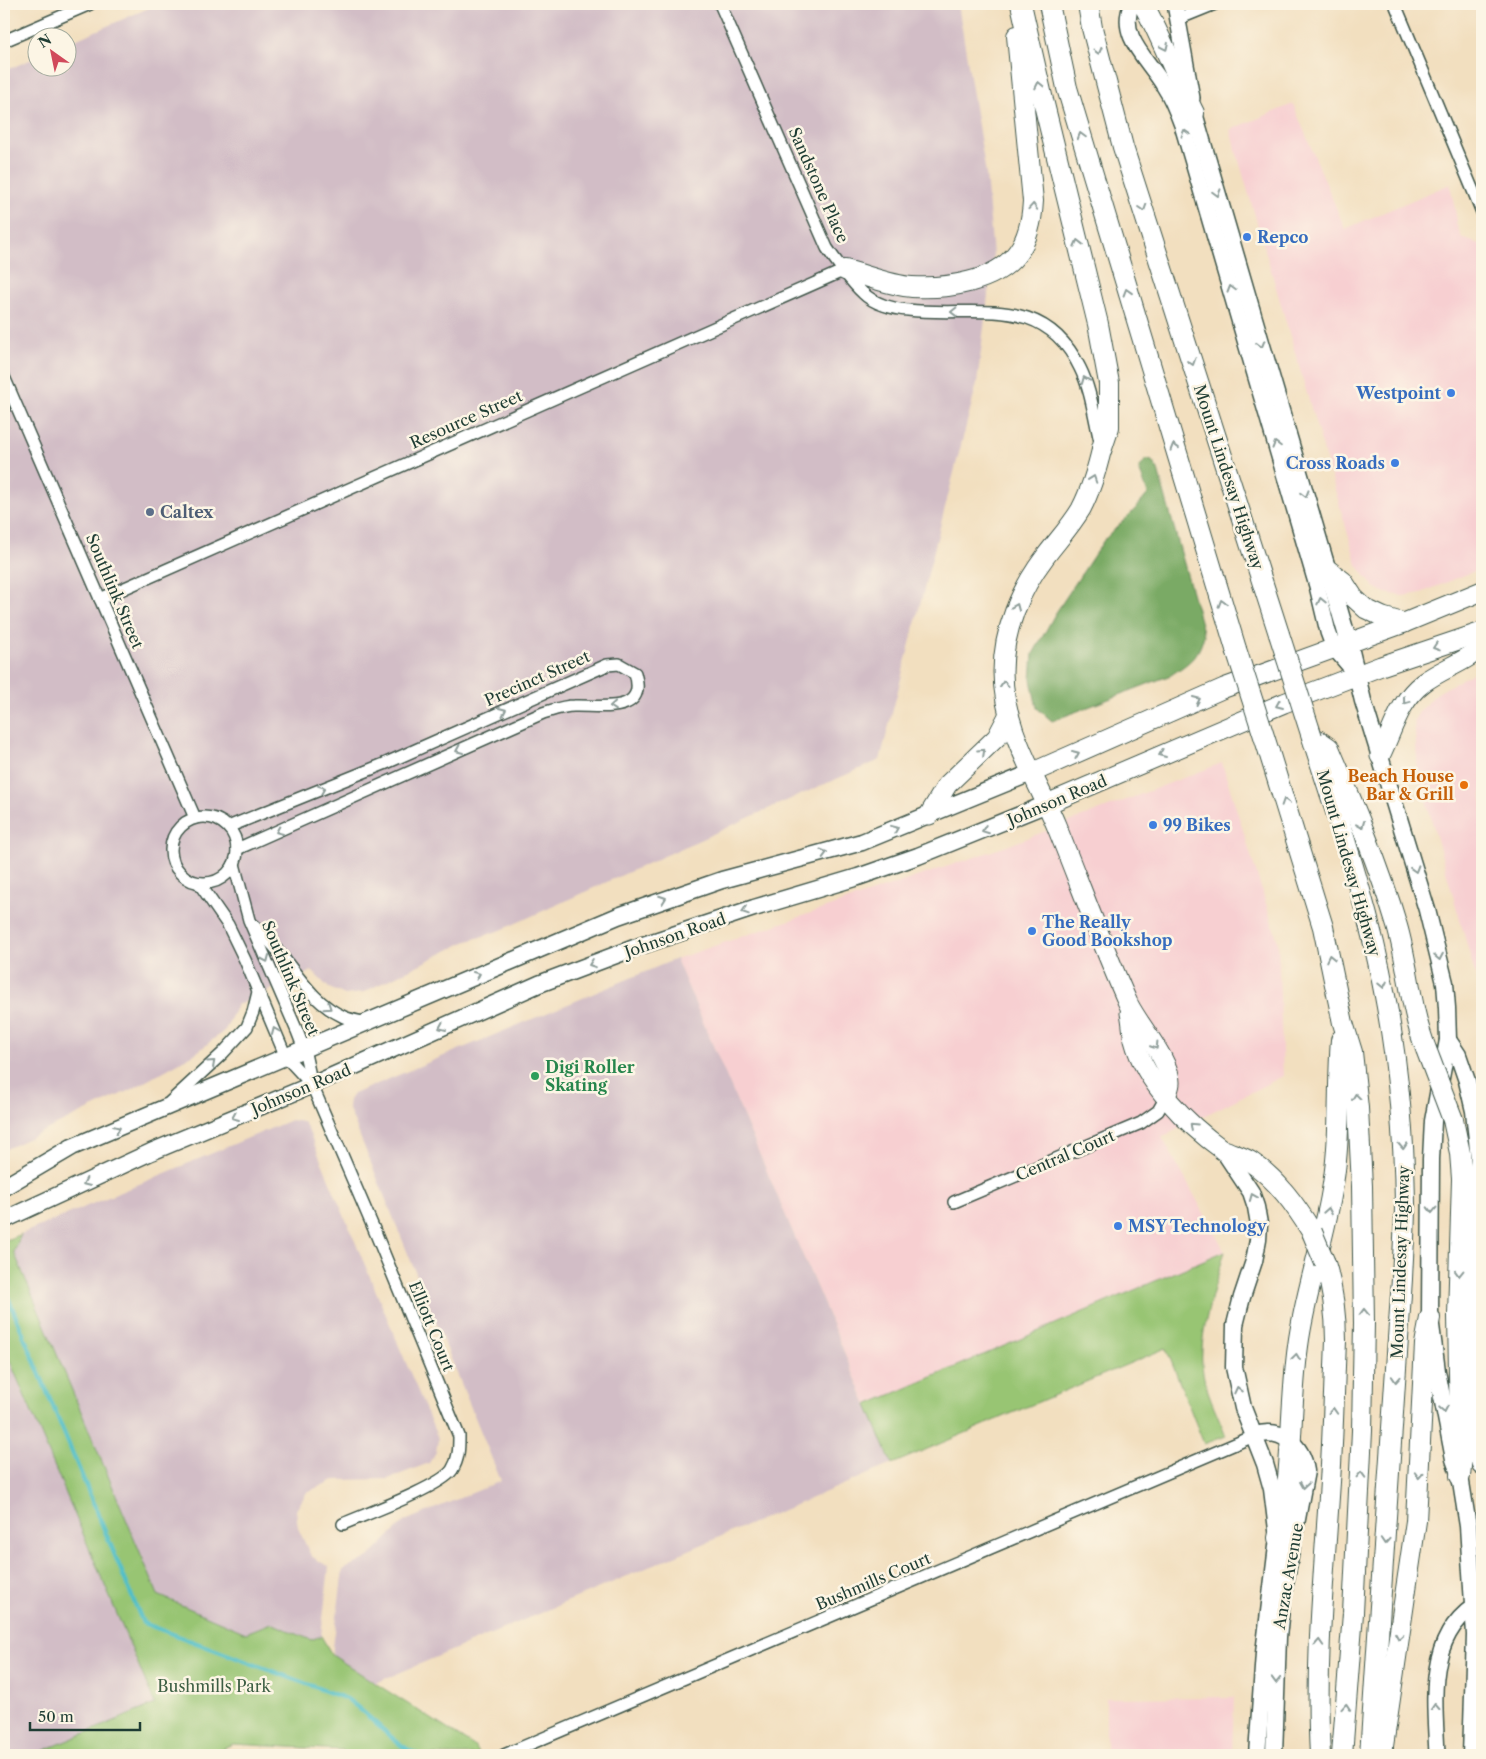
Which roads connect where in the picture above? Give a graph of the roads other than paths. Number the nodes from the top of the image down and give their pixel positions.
1 (90, 4) edge
2 (720, 4) edge
3 (1014, 4) edge
4 (1021, 4) edge
5 (1049, 4) edge
6 (1088, 4) edge
7 (1132, 4) edge
8 (1143, 4) edge
9 (1175, 4) edge
10 (1215, 4) edge
11 (1395, 4) edge
12 (1178, 19) junction
13 (4, 41) edge
14 (1194, 113) junction
15 (1482, 212) edge
16 (845, 270) junction
17 (4, 377) edge
18 (1102, 448) junction
19 (1326, 568) junction
20 (1482, 591) edge
21 (100, 599) junction
22 (1404, 622) junction
23 (1482, 632) edge
24 (1341, 646) junction
25 (1482, 646) edge
26 (1357, 675) junction
27 (1009, 714) junction
28 (1312, 736) junction
29 (1380, 756) junction
30 (1032, 773) junction
31 (300, 798) junction
32 (1047, 804) junction
33 (929, 815) junction
34 (195, 818) junction
35 (308, 818) junction
36 (228, 827) junction
37 (238, 849) junction
38 (234, 864) junction
39 (199, 883) junction
40 (249, 920) junction
41 (258, 992) junction
42 (367, 1023) junction
43 (1343, 1023) junction
44 (1448, 1040) junction
45 (304, 1049) junction
46 (286, 1057) junction
47 (312, 1085) junction
48 (1166, 1097) junction
49 (164, 1109) junction
50 (1223, 1150) junction
51 (4, 1187) edge
52 (954, 1202) dead end
53 (4, 1220) edge
54 (1430, 1318) junction
55 (1459, 1392) junction
56 (1475, 1433) junction
57 (1254, 1436) junction
58 (1291, 1441) junction
59 (1482, 1464) edge
60 (1460, 1476) junction
61 (344, 1524) dead end
62 (1278, 1538) junction
63 (1478, 1604) edge
64 (1482, 1669) edge
65 (1474, 1685) junction
66 (504, 1755) edge
67 (1257, 1755) edge
68 (1274, 1755) edge
69 (1320, 1755) edge
70 (1342, 1755) edge
71 (1370, 1755) edge
72 (1382, 1755) edge
73 (1437, 1755) edge
74 (1471, 1755) edge

1 - 13 street
2 - 16 street, Sandstone Place
16 -> 3 highway
18 -> 4 highway
43 -> 5 highway, Mount Lindesay Highway, bridge
6 -> 28 highway, Mount Lindesay Highway, bridge
24 -> 7 street, Mount Lindesay Highway
8 -> 14 highway
9 - 12 street, Mount Lindesay Highway
10 - 12 street
11 - 15 street
12 - 14 street, Mount Lindesay Highway
14 -> 19 main road, Mount Lindesay Highway
18 -> 16 street, Sandstone Place
16 - 21 street, Resource Street
17 - 21 street, Southlink Street
27 -> 18 main road
19 - 22 main road
19 - 24 main road, Mount Lindesay Highway
20 - 22 main road
21 - 34 street, Southlink Street
22 - 24 main road
23 -> 26 main road, Johnson Road
24 - 26 main road, Mount Lindesay Highway
30 -> 24 main road
25 -> 29 main road
26 - 29 main road, Mount Lindesay Highway
26 -> 32 main road, Johnson Road
27 - 30 main road
33 -> 27 main road
28 -> 55 highway, bridge
28 -> 71 highway, Mount Lindesay Highway
29 -> 44 main road, Mount Lindesay Highway
30 - 32 main road
30 - 33 main road
31 - 35 street
31 -> 35 street, Precinct Street
31 - 36 street, Precinct Street
32 -> 47 main road, Johnson Road
32 - 48 main road
42 -> 33 main road
34 - 36 street
34 - 39 street
35 -> 37 street, Precinct Street
36 - 37 street
37 - 38 street
38 - 39 street
38 - 40 street, Southlink Street
39 - 41 street
40 -> 42 street, Southlink Street
40 -> 45 street, Southlink Street
46 -> 41 street
49 -> 41 street
42 - 45 main road
58 -> 43 highway
70 -> 43 highway, Mount Lindesay Highway
44 -> 54 main road, Mount Lindesay Highway
44 - 56 main road
45 - 46 main road
45 - 47 street, Southlink Street
46 - 47 street
46 - 49 main road
47 -> 53 main road, Johnson Road
47 - 61 street, Elliott Court
50 -> 48 main road, Anzac Avenue
48 - 52 street, Central Court
51 -> 49 main road
57 -> 50 main road, Anzac Avenue
69 -> 50 highway, bridge
54 -> 60 main road, Mount Lindesay Highway
54 -> 72 highway
55 - 56 highway
55 - 60 highway
56 - 59 highway
57 - 58 main road
57 - 62 main road, Anzac Avenue
57 - 66 street, Bushmills Court
58 - 62 highway
58 -> 68 main road, Anzac Avenue
60 - 63 main road, Mount Lindesay Highway
62 - 67 main road, Anzac Avenue
63 - 65 main road, Mount Lindesay Highway
73 -> 63 street
64 - 65 street
65 - 74 main road, Mount Lindesay Highway

